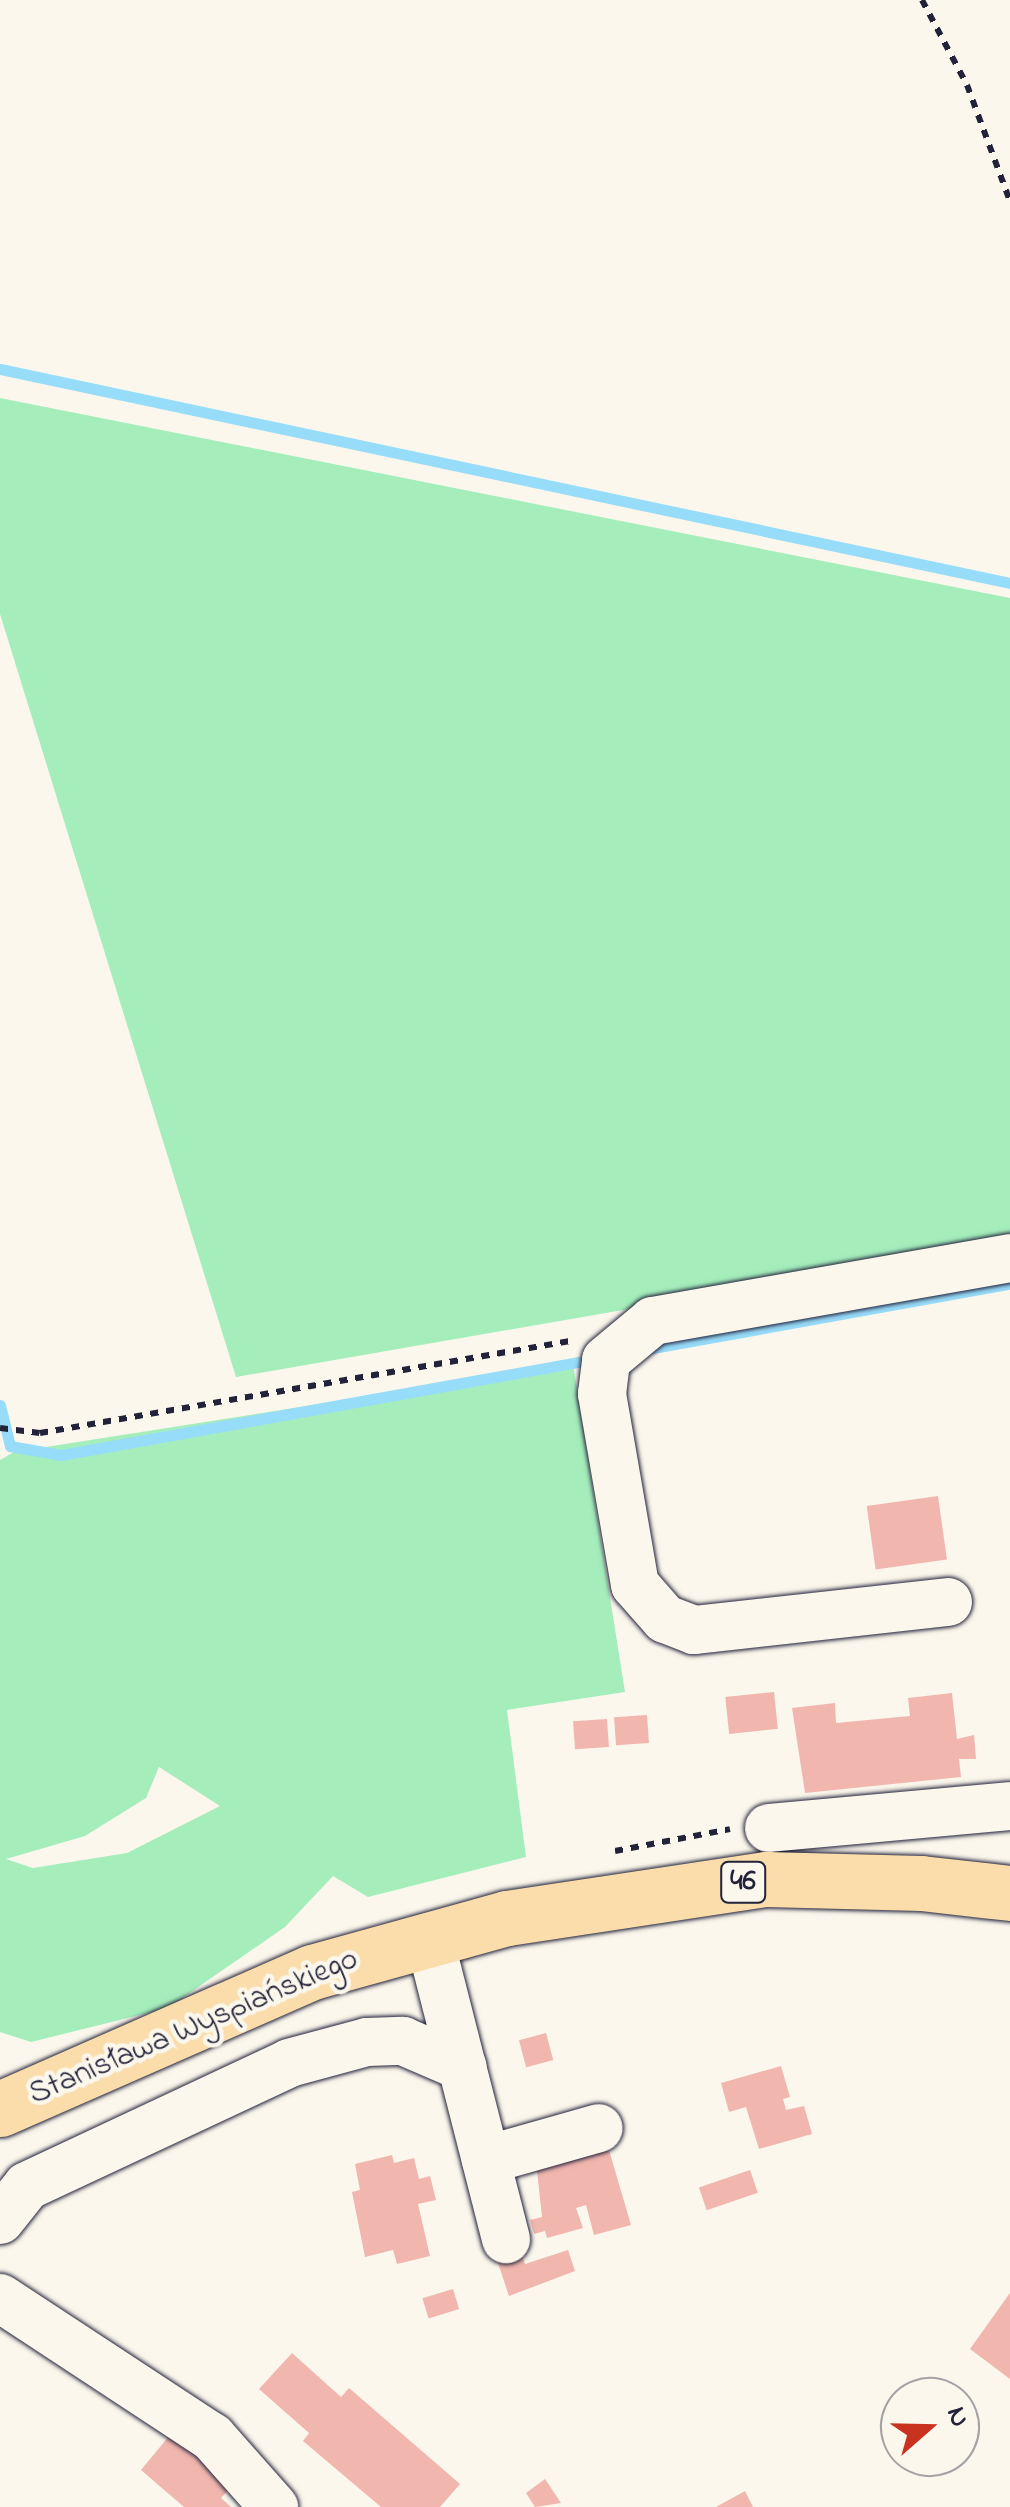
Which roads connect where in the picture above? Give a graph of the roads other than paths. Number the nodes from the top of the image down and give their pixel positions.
1 (1010, 1258) edge
2 (948, 1602) dead end
3 (1010, 1806) edge
4 (770, 1828) road end
5 (1000, 1899) edge
6 (429, 1937) junction
7 (463, 2067) junction
8 (0, 2110) edge
9 (599, 2128) dead end
10 (486, 2160) junction
11 (0, 2220) edge
12 (506, 2239) dead end
13 (0, 2298) edge
14 (274, 2507) edge

1 - 2 lane
3 - 4 lane
5 - 6 main road, Stanisława Wyspiańskiego / 46
6 - 7 lane
6 - 8 main road, Stanisława Wyspiańskiego / 46
7 - 10 lane
7 - 11 lane
9 - 10 lane
10 - 12 lane
13 - 14 lane

